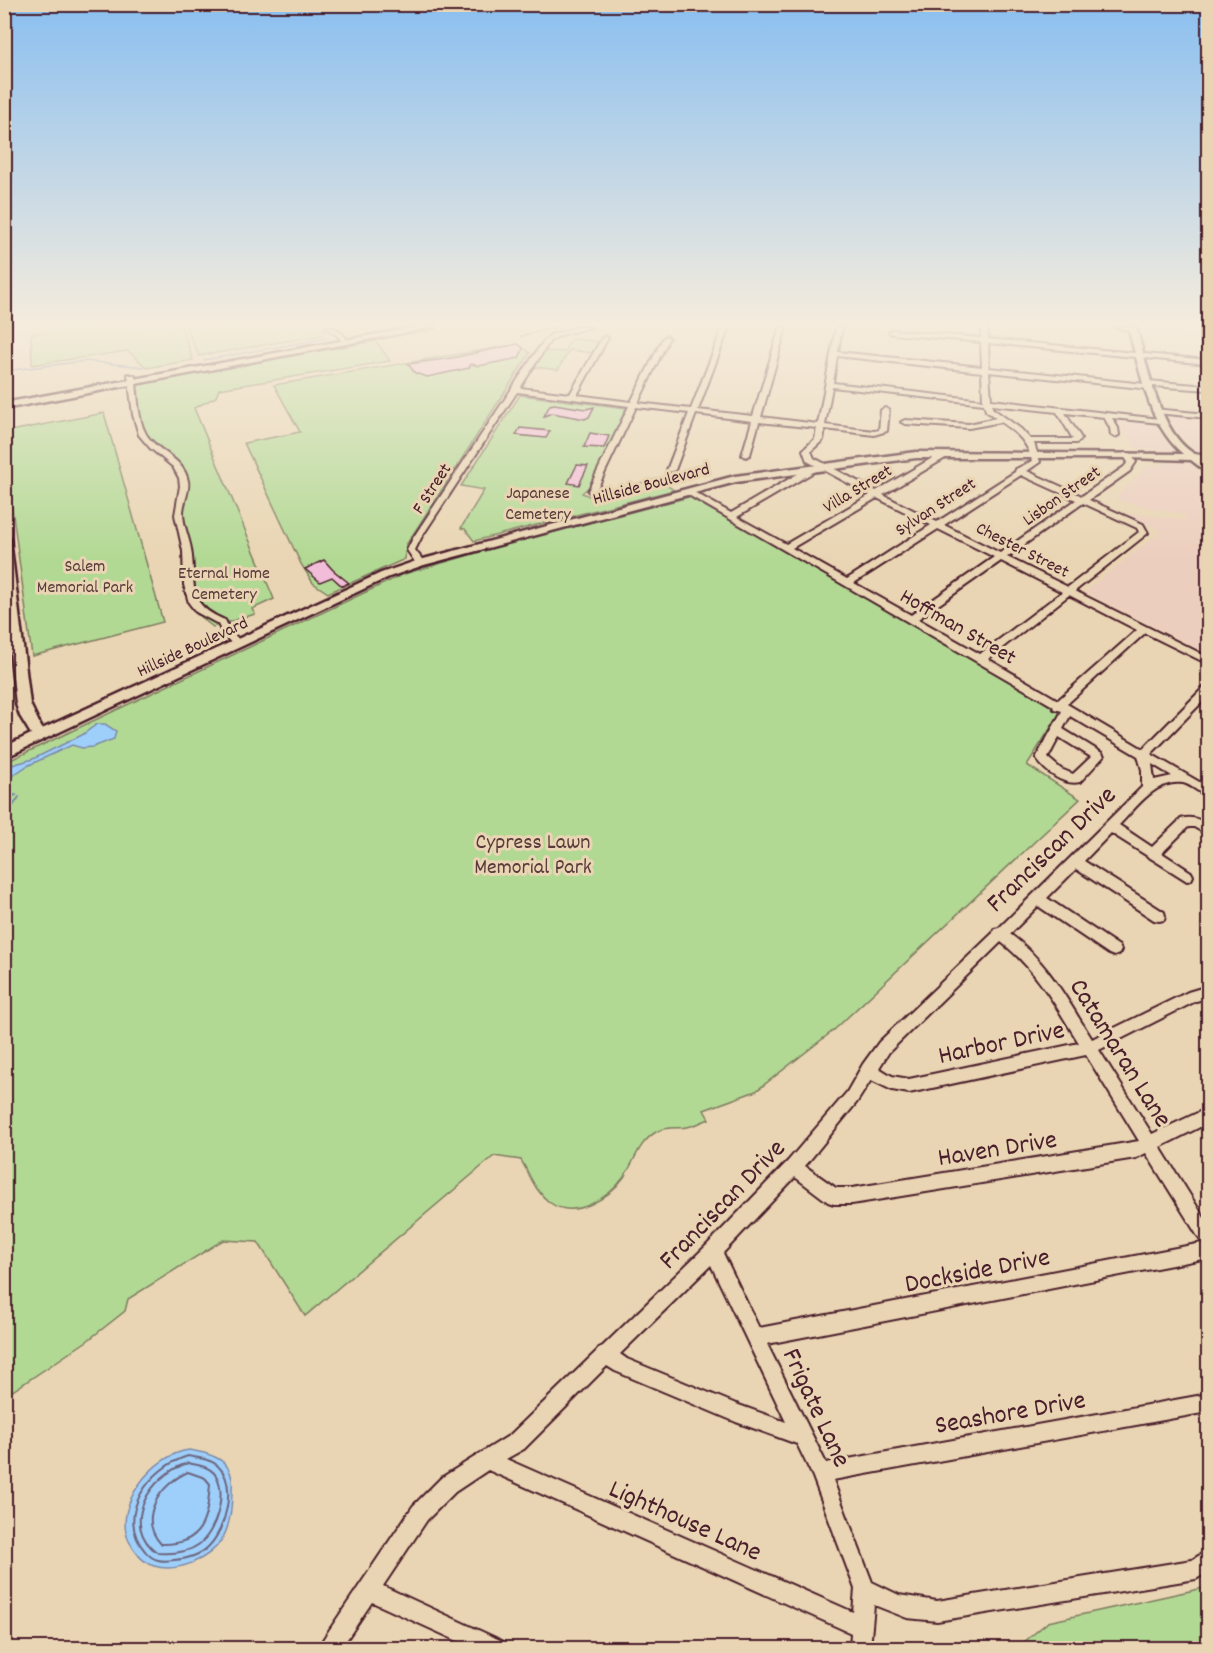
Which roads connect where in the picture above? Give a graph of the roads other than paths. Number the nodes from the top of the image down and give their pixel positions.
1 (135, 404) edge
2 (506, 404) edge
3 (632, 404) edge
4 (633, 404) edge
5 (697, 404) edge
6 (761, 404) edge
7 (826, 404) edge
8 (988, 404) edge
9 (1004, 404) edge
10 (1155, 404) edge
11 (885, 410) dead end
12 (1060, 411) junction
13 (694, 412) junction
14 (1107, 416) junction
15 (1158, 416) junction
16 (1209, 416) edge
17 (757, 419) junction
18 (1004, 420) junction
19 (906, 422) dead end
20 (822, 427) junction
21 (1115, 435) dead end
22 (1029, 441) junction
23 (746, 455) dead end
24 (944, 455) junction
25 (1035, 455) junction
26 (1127, 455) junction
27 (1192, 457) junction
28 (1209, 458) edge
29 (819, 468) junction
30 (671, 470) dead end
31 (1209, 470) edge
32 (1019, 471) junction
33 (592, 491) dead end
34 (689, 493) junction
35 (877, 495) junction
36 (1083, 500) junction
37 (731, 517) junction
38 (937, 525) junction
39 (4, 539) edge
40 (786, 548) junction
41 (1001, 557) junction
42 (420, 563) junction
43 (847, 583) junction
44 (1070, 591) junction
45 (911, 619) junction
46 (1144, 629) junction
47 (234, 639) junction
48 (981, 659) junction
49 (1209, 661) edge
50 (1209, 690) edge
51 (1062, 708) junction
52 (1057, 731) junction
53 (40, 737) junction
54 (4, 753) edge
55 (1143, 755) junction
56 (1185, 779) junction
57 (1148, 788) junction
58 (1209, 792) edge
59 (1110, 826) junction
60 (1209, 830) edge
61 (1153, 854) junction
62 (1075, 862) junction
63 (1187, 876) dead end
64 (1037, 898) junction
65 (1159, 916) dead end
66 (999, 933) junction
67 (1114, 950) dead end
68 (1209, 992) edge
69 (1089, 1048) junction
70 (868, 1069) junction
71 (1209, 1115) edge
72 (1150, 1145) junction
73 (794, 1167) junction
74 (1209, 1238) edge
75 (1209, 1250) edge
76 (713, 1251) junction
77 (756, 1337) junction
78 (605, 1354) junction
79 (1209, 1403) edge
80 (803, 1437) junction
81 (488, 1461) junction
82 (820, 1473) junction
83 (1209, 1560) edge
84 (367, 1589) junction
85 (865, 1589) junction
86 (862, 1627) junction
87 (329, 1648) edge
88 (495, 1648) edge
89 (860, 1648) edge

1 - 47 street
2 - 42 street, F Street
3 - 33 street
4 - 13 street
5 - 13 street
6 - 17 street
7 - 20 street
8 - 18 street
9 - 12 street
10 - 15 main road
11 - 20 street
12 - 14 street
12 - 22 street
13 - 17 street
13 - 30 street
14 - 15 street
14 - 21 street
15 - 16 street
15 - 27 main road
17 - 20 street
17 - 23 street
18 - 19 street
18 - 22 street
20 - 29 street
22 - 25 street
24 - 25 main road, Hillside Boulevard
24 - 29 main road, Hillside Boulevard
24 - 35 street, Villa Street
25 - 26 main road, Hillside Boulevard
25 - 32 street, Sylvan Street
26 - 27 main road, Hillside Boulevard
26 - 36 street, Lisbon Street
27 - 28 main road, Hillside Boulevard
27 - 31 main road
29 - 34 main road, Hillside Boulevard
29 - 35 street, Chester Street
29 - 37 street
32 - 36 street
32 - 38 street, Sylvan Street
34 - 37 street, Hoffman Street
34 - 42 main road, Hillside Boulevard
35 - 38 street, Chester Street
35 - 40 street, Villa Street
36 - 41 street, Lisbon Street
36 - 44 street
37 - 40 street, Hoffman Street
38 - 41 street, Chester Street
38 - 43 street, Sylvan Street
39 - 53 main road
40 - 43 street, Hoffman Street
41 - 44 street, Chester Street
41 - 45 street, Lisbon Street
42 - 47 main road, Hillside Boulevard
43 - 45 street, Hoffman Street
44 - 46 street, Chester Street
44 - 48 street
45 - 48 street, Hoffman Street
46 - 49 street, Chester Street
46 - 51 street
47 - 53 main road, Hillside Boulevard
48 - 51 street, Hoffman Street
50 - 55 street
51 - 52 street
51 - 55 street, Hoffman Street
52 - 52 street
53 - 54 main road, Hillside Boulevard
55 - 56 street, Hoffman Street
55 - 57 street, Franciscan Drive
56 - 57 street, Franciscan Drive
56 - 58 street, Hoffman Street
57 - 59 street, Franciscan Drive
59 - 61 street
59 - 62 street, Franciscan Drive
60 - 61 street
61 - 63 street
62 - 64 street, Franciscan Drive
62 - 65 street
64 - 66 street, Franciscan Drive
64 - 67 street
66 - 69 street, Catamaran Lane
66 - 70 street, Franciscan Drive
68 - 69 street, Harbor Drive
69 - 70 street, Harbor Drive
69 - 72 street, Catamaran Lane
70 - 73 street, Franciscan Drive
71 - 72 street, Haven Drive
72 - 73 street, Haven Drive
72 - 74 street, Catamaran Lane
73 - 76 street, Franciscan Drive
75 - 77 street, Dockside Drive
76 - 77 street, Frigate Lane
76 - 78 street, Franciscan Drive
77 - 80 street, Frigate Lane
78 - 80 street
78 - 81 street, Franciscan Drive
79 - 82 street, Seashore Drive
80 - 82 street, Frigate Lane
81 - 84 street, Franciscan Drive
81 - 86 street, Lighthouse Lane
82 - 85 street, Frigate Lane
83 - 85 street
84 - 87 street, Franciscan Drive
84 - 88 street
85 - 86 street
86 - 89 street

